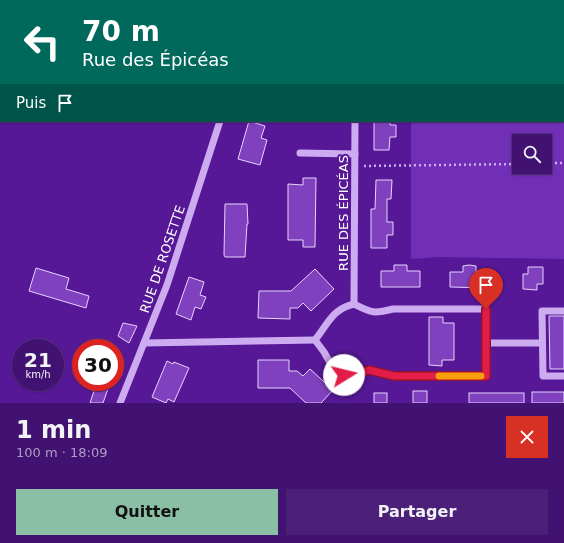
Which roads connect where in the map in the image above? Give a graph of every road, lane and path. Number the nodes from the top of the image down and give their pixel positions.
1 (220, 122) edge
2 (355, 122) edge
3 (300, 153) dead end
4 (355, 154) junction
5 (552, 163) edge
6 (564, 163) edge
7 (512, 164) edge
8 (355, 166) junction
9 (354, 304) junction
10 (564, 311) edge
11 (315, 340) junction
12 (144, 343) junction
13 (486, 343) junction
14 (542, 343) junction
15 (564, 376) edge
16 (120, 403) edge

1 - 12 street, RUE DE ROSETTE
2 - 4 street, RUE DES ÉPICÉAS
3 - 4 street
4 - 8 street, RUE DES ÉPICÉAS
5 - 6 path
7 - 8 path
8 - 9 street, RUE DES ÉPICÉAS
9 - 11 street
9 - 13 street
10 - 14 street
11 - 12 street
11 - 13 street
12 - 16 street, RUE DE ROSETTE
13 - 14 street
14 - 15 street

